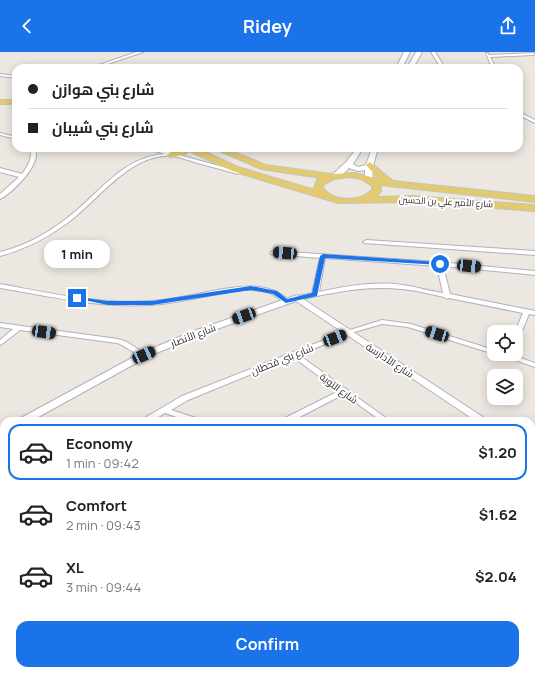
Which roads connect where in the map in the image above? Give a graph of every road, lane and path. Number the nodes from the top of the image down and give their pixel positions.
1 (141, 52) edge
2 (407, 52) edge
3 (419, 52) edge
4 (433, 52) edge
5 (487, 54) edge
6 (534, 56) edge
7 (490, 61) junction
8 (104, 64) edge
9 (401, 64) edge
10 (412, 64) edge
11 (440, 64) edge
12 (492, 64) edge
13 (0, 75) edge
14 (12, 76) edge
15 (0, 102) edge
16 (12, 102) edge
17 (0, 109) edge
18 (12, 109) edge
19 (523, 115) edge
20 (535, 122) edge
21 (0, 134) edge
22 (12, 137) edge
23 (34, 152) edge
24 (145, 152) edge
25 (160, 152) edge
26 (183, 152) edge
27 (198, 152) edge
28 (227, 152) edge
29 (357, 152) edge
30 (374, 152) edge
31 (170, 155) junction
32 (143, 158) junction
33 (349, 164) junction
34 (369, 166) junction
35 (264, 167) junction
36 (0, 170) edge
37 (252, 175) junction
38 (22, 176) junction
39 (333, 176) junction
40 (370, 180) junction
41 (280, 183) junction
42 (416, 187) junction
43 (0, 196) edge
44 (329, 197) junction
45 (414, 199) junction
46 (535, 199) edge
47 (356, 200) junction
48 (535, 208) edge
49 (366, 242) dead end
50 (273, 253) dead end
51 (535, 253) edge
52 (0, 254) edge
53 (323, 256) junction
54 (440, 264) junction
55 (535, 273) edge
56 (0, 286) edge
57 (315, 294) junction
58 (447, 297) junction
59 (297, 298) junction
60 (286, 301) junction
61 (527, 312) junction
62 (535, 313) edge
63 (0, 325) edge
64 (522, 325) edge
65 (18, 328) junction
66 (349, 332) junction
67 (0, 342) edge
68 (487, 350) edge
69 (293, 354) junction
70 (144, 355) junction
71 (523, 361) edge
72 (535, 365) edge
73 (344, 391) junction
74 (164, 410) junction
75 (31, 417) edge
76 (153, 417) edge
77 (184, 417) edge
78 (294, 417) edge
79 (380, 417) edge
80 (478, 417) edge

1 - 8 street
2 - 9 street
3 - 10 street
4 - 11 street
5 - 6 street
5 - 7 street
6 - 7 street
7 - 12 street
13 - 14 street
15 - 16 main road
17 - 18 main road
19 - 20 street
21 - 22 street
23 - 38 street
24 - 32 street
25 - 31 street
26 - 31 main road
27 - 37 main road
28 - 35 main road
29 - 33 street
30 - 34 street
31 - 32 street
31 - 37 street
32 - 52 street
33 - 34 street
33 - 39 street
34 - 40 street
34 - 42 main road
35 - 39 main road, شارع الأمير علي بن الحسين
35 - 41 main road
36 - 38 street
37 - 41 main road
38 - 43 street
39 - 40 main road, شارع الأمير علي بن الحسين
39 - 44 main road
40 - 42 main road, شارع الأمير علي بن الحسين
40 - 47 main road
41 - 44 main road, شارع الأمير علي بن الحسين
42 - 45 main road
42 - 46 main road, شارع الأمير علي بن الحسين
44 - 47 main road, شارع الأمير علي بن الحسين
45 - 47 main road, شارع الأمير علي بن الحسين
45 - 48 main road, شارع الأمير علي بن الحسين
49 - 51 street
50 - 53 street
53 - 54 street
53 - 57 street
54 - 55 street
54 - 58 street
56 - 60 street
57 - 58 street
57 - 59 street
58 - 61 street
59 - 60 street, شارع الأنصار
59 - 66 street, شارع الأدارسة
60 - 70 street, شارع الأنصار
61 - 62 street
61 - 64 street
63 - 65 street
65 - 67 street
65 - 70 street
66 - 68 street, شارع بني قحطان
66 - 69 street, شارع بني قحطان
66 - 80 street, شارع الأدارسة
69 - 73 street, شارع التوبة
69 - 74 street, شارع بني قحطان
70 - 75 street, شارع الأنصار
71 - 72 street
73 - 78 street
73 - 79 street, شارع التوبة
74 - 76 street, شارع بني قحطان
74 - 77 street

